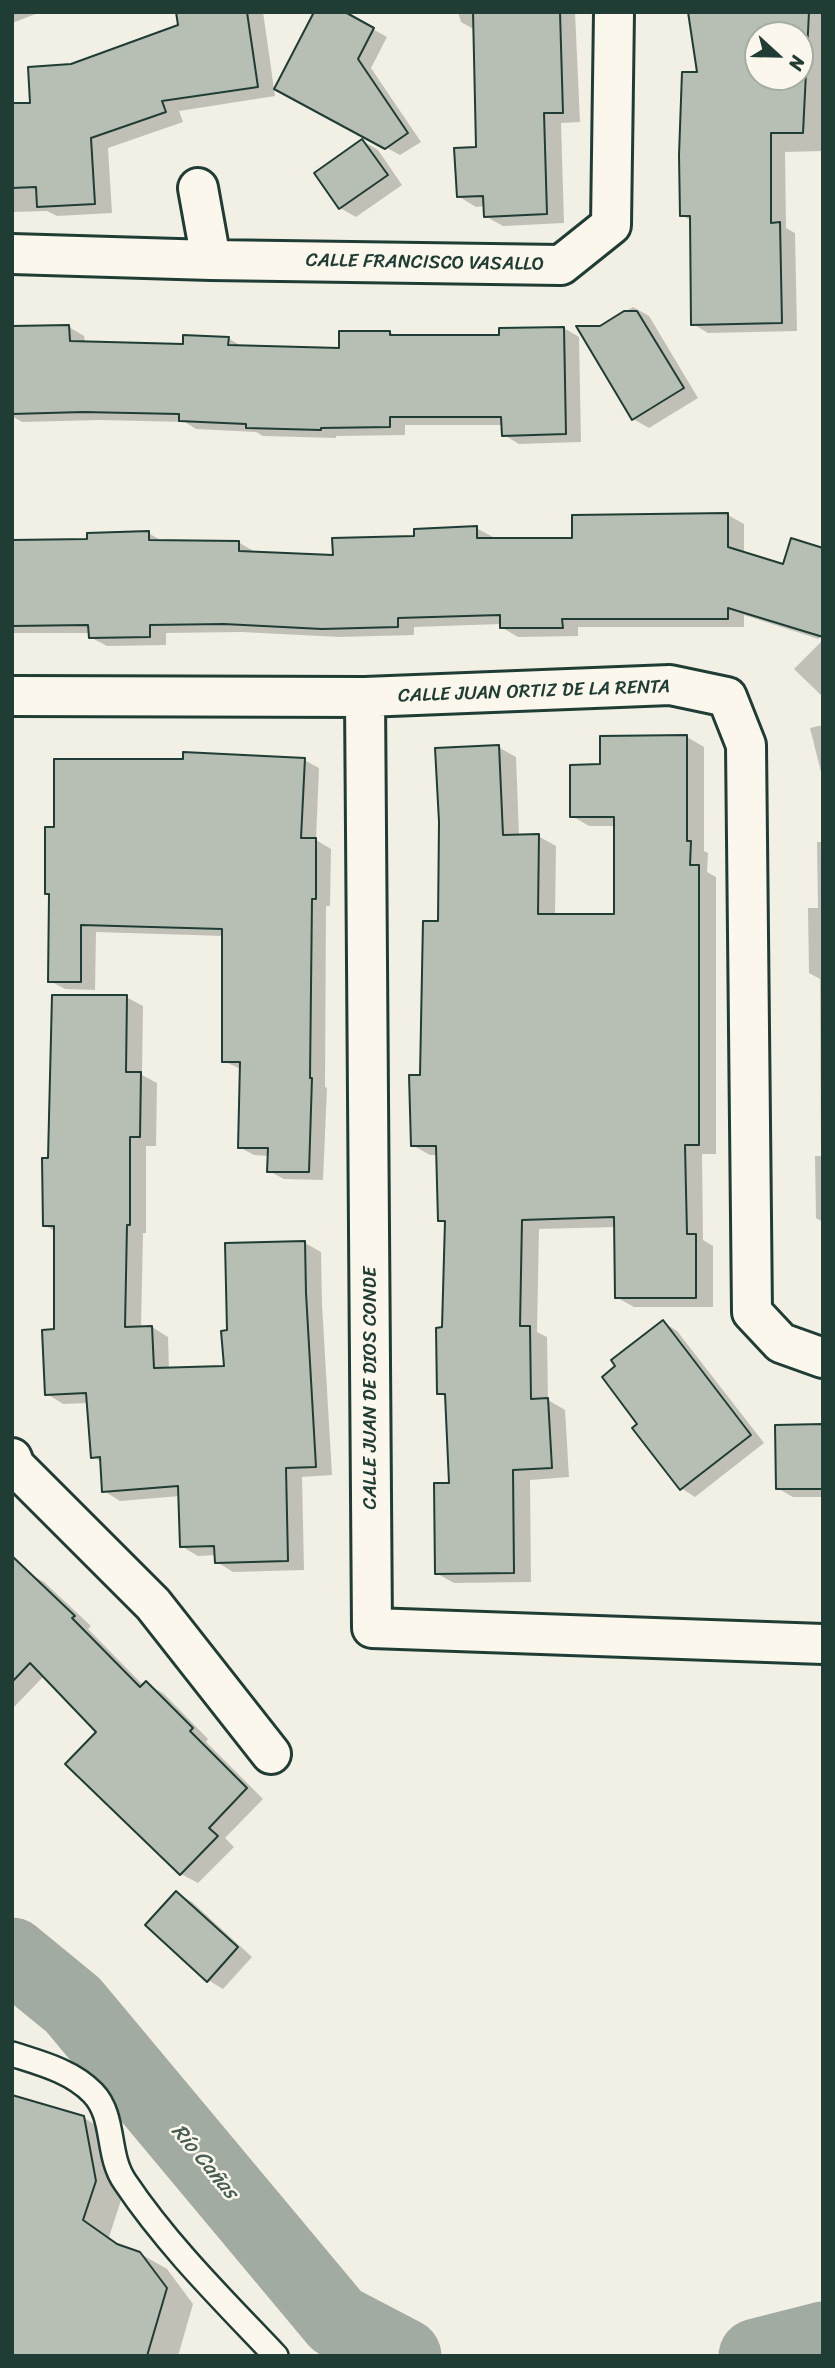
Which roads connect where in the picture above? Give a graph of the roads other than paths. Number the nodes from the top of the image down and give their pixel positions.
1 (614, 12) edge
2 (198, 188) dead end
3 (12, 254) edge
4 (211, 260) junction
5 (12, 696) edge
6 (365, 697) junction
7 (823, 1358) edge
8 (12, 1458) edge
9 (823, 1644) edge
10 (271, 1754) dead end
11 (12, 2054) edge
12 (276, 2356) edge

1 - 4 street, CALLE FRANCISCO VASALLO
2 - 4 street
3 - 4 street, CALLE FRANCISCO VASALLO
5 - 6 street, CALLE JUAN ORTIZ DE LA RENTA
6 - 7 street, CALLE JUAN ORTIZ DE LA RENTA
6 - 9 street, CALLE JUAN DE DIOS CONDE
8 - 10 street
11 - 12 lane

